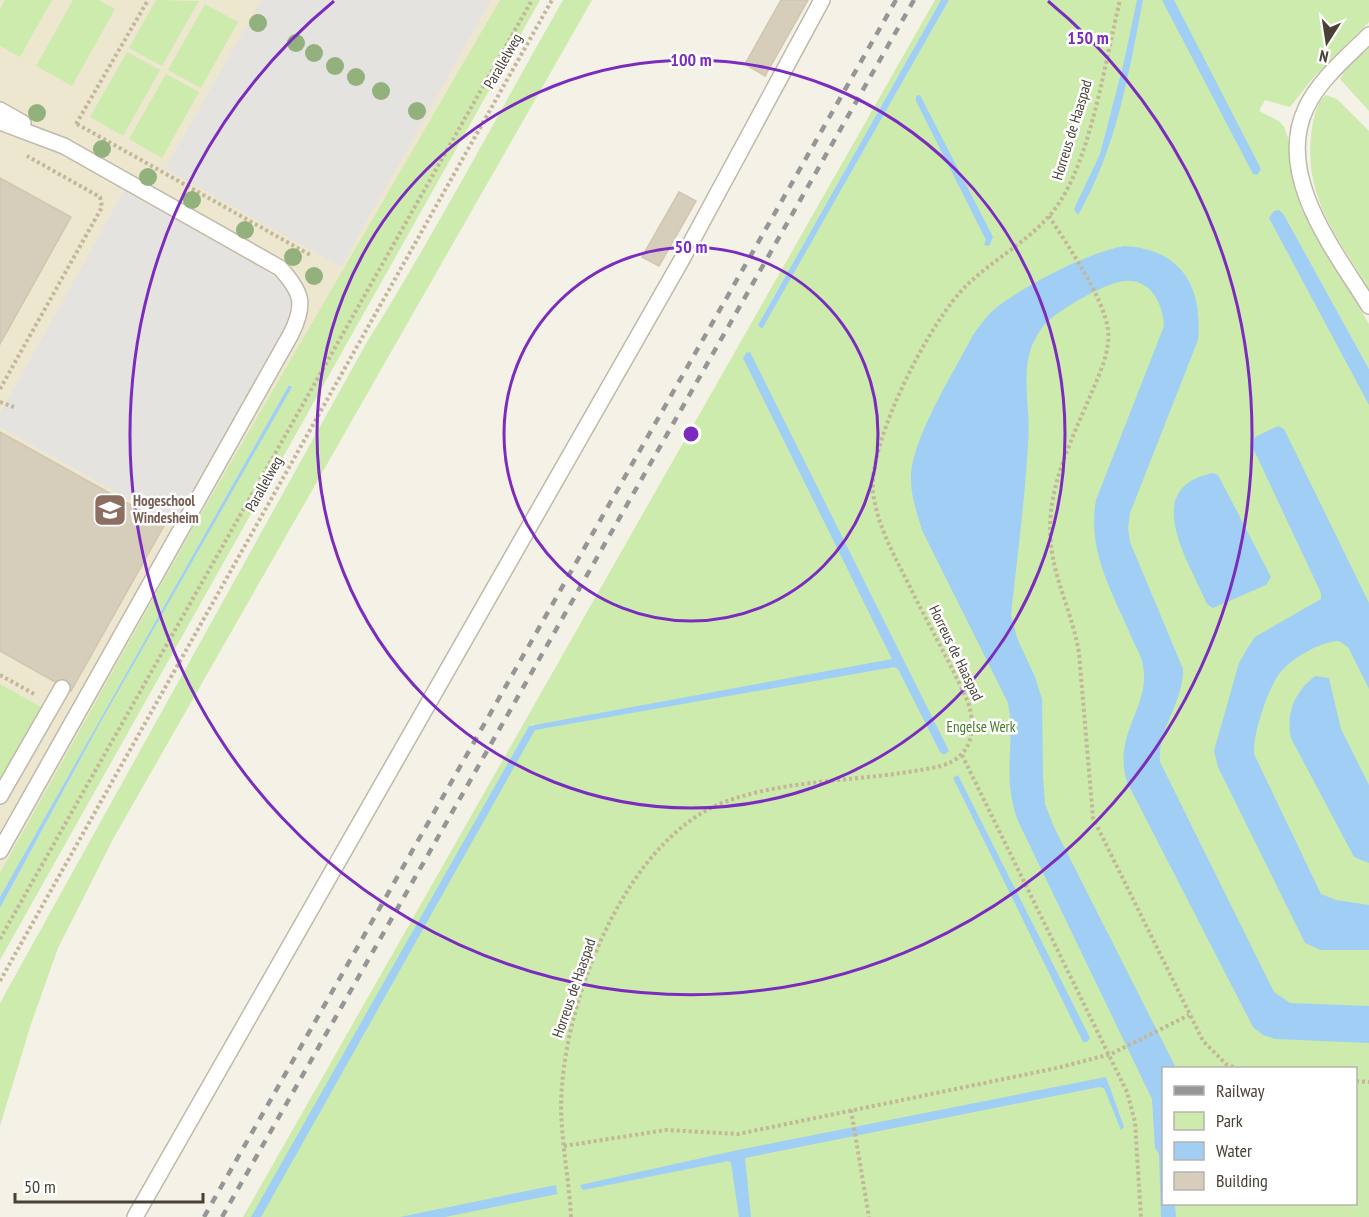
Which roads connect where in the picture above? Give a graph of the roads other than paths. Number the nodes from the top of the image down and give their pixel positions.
1 (822, 0) edge
2 (1369, 35) edge
3 (0, 110) edge
4 (0, 122) edge
5 (59, 143) junction
6 (1369, 306) edge
7 (62, 688) dead end
8 (0, 796) edge
9 (0, 851) edge
10 (135, 1217) edge

1 - 10 lane
2 - 6 lane
3 - 5 lane
4 - 5 lane
5 - 9 lane
7 - 8 lane

